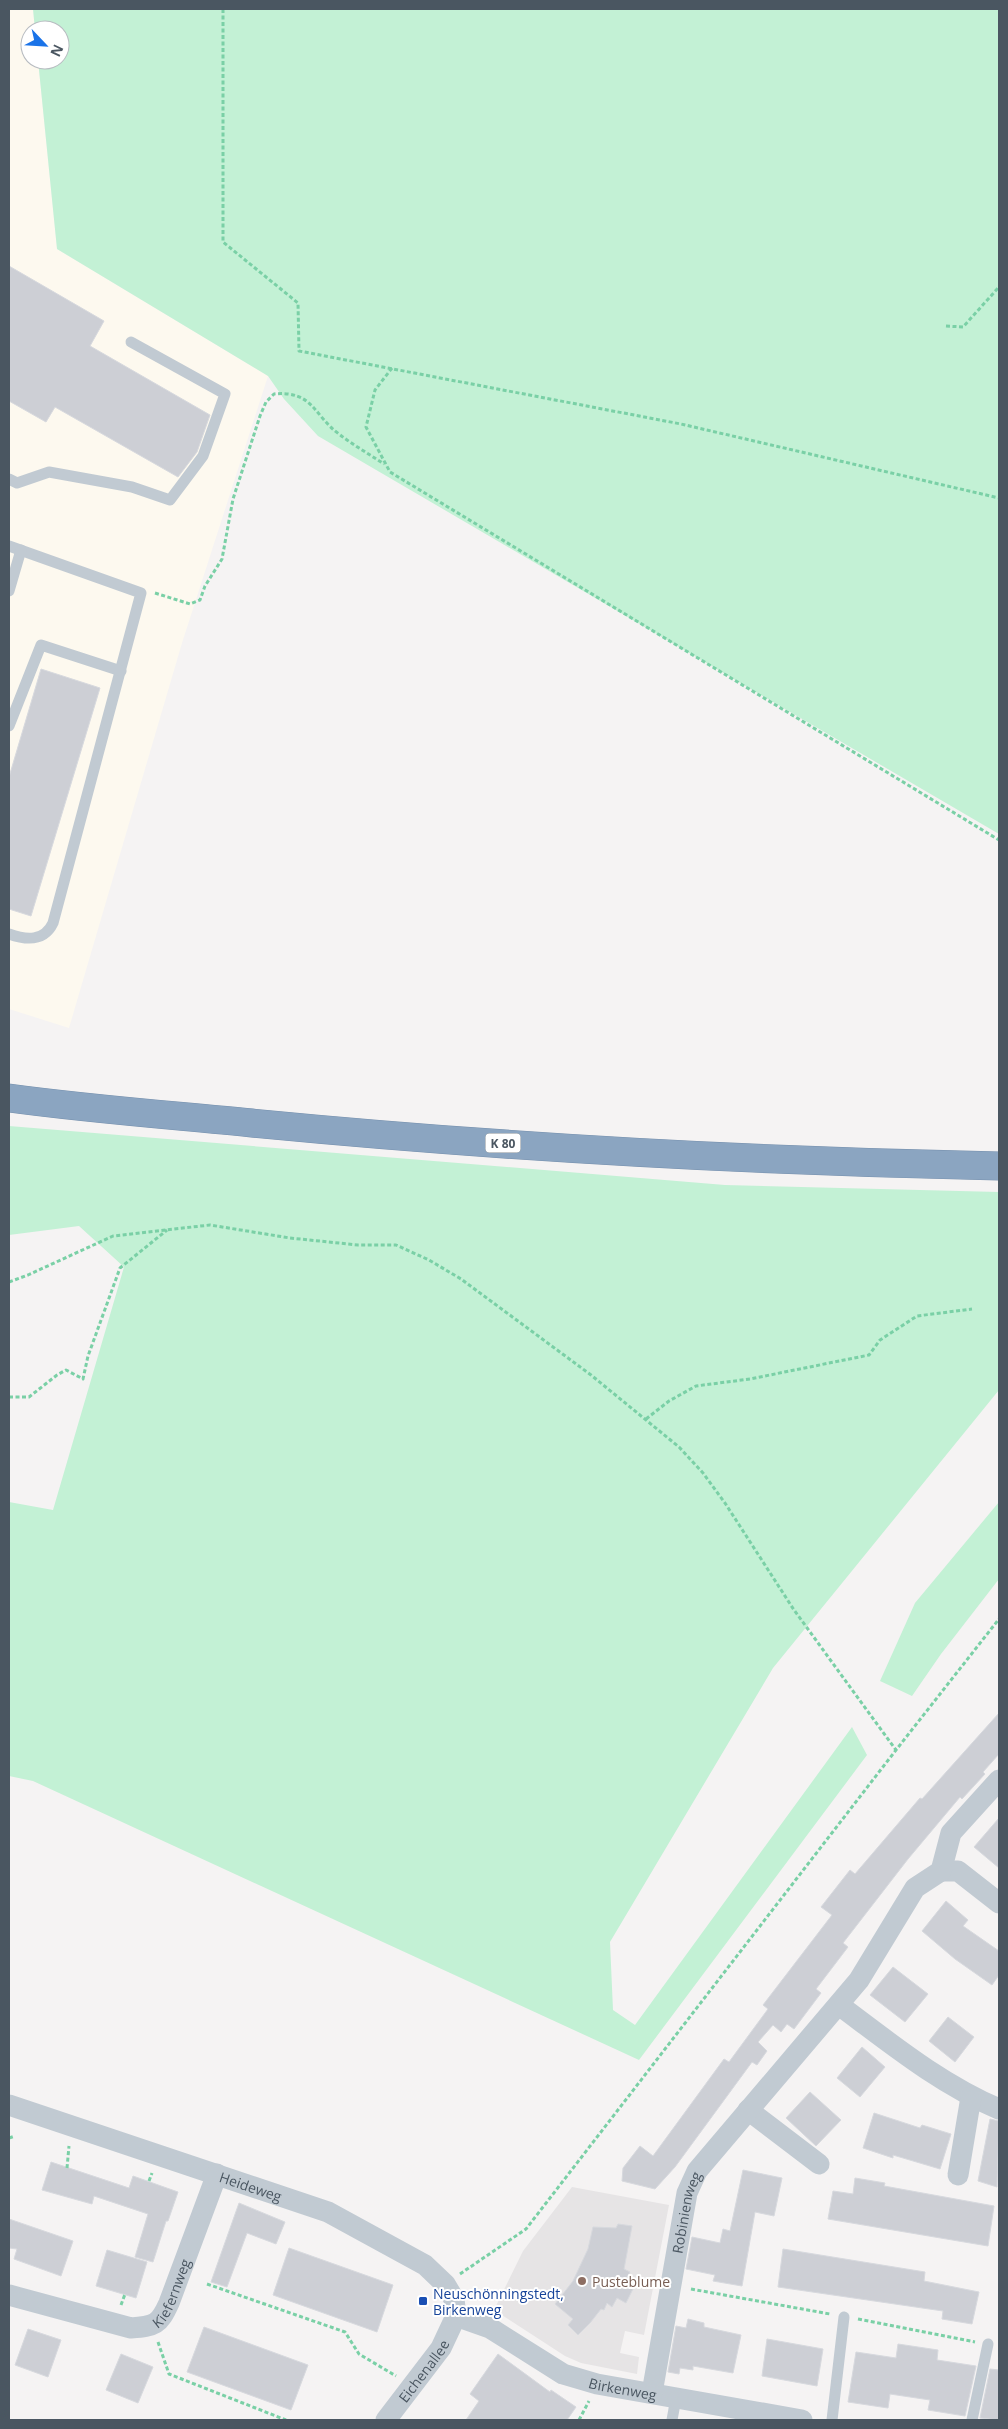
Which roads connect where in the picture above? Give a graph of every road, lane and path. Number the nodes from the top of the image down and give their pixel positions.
1 (223, 9) edge
2 (999, 287) edge
3 (946, 326) dead end
4 (131, 342) dead end
5 (392, 368) junction
6 (385, 464) junction
7 (9, 479) edge
8 (999, 498) edge
9 (9, 546) edge
10 (21, 550) junction
11 (9, 591) edge
12 (141, 593) junction
13 (121, 671) junction
14 (9, 726) edge
15 (999, 840) edge
16 (9, 934) edge
17 (9, 1098) edge
18 (999, 1166) edge
19 (168, 1230) junction
20 (9, 1282) edge
21 (972, 1309) dead end
22 (9, 1398) edge
23 (646, 1419) junction
24 (999, 1619) edge
25 (896, 1750) junction
26 (999, 1780) edge
27 (942, 1871) junction
28 (999, 1903) edge
29 (839, 2005) junction
30 (971, 2097) junction
31 (9, 2105) edge
32 (999, 2109) edge
33 (748, 2110) junction
34 (15, 2136) dead end
35 (9, 2138) edge
36 (71, 2142) dead end
37 (820, 2164) dead end
38 (68, 2168) dead end
39 (217, 2174) junction
40 (958, 2175) dead end
41 (207, 2284) dead end
42 (445, 2284) junction
43 (9, 2296) edge
44 (456, 2316) junction
45 (844, 2317) dead end
46 (156, 2338) dead end
47 (988, 2344) dead end
48 (396, 2376) dead end
49 (652, 2393) junction
50 (676, 2398) junction
51 (286, 2420) edge
52 (386, 2420) edge
53 (672, 2420) edge
54 (802, 2420) edge
55 (832, 2420) edge
56 (972, 2420) edge

1 - 5 path
2 - 3 path
4 - 7 lane
5 - 6 path
5 - 8 path
6 - 12 path
6 - 15 path
9 - 10 lane
10 - 11 lane
10 - 12 lane
12 - 13 lane
13 - 14 lane
13 - 16 lane
17 - 18 highway, K 80
19 - 20 path
19 - 22 path
19 - 23 path
21 - 23 path
23 - 25 path
24 - 25 path
25 - 42 path
26 - 27 street
27 - 28 street
27 - 29 street, Robinienweg
29 - 30 street
29 - 33 street, Robinienweg
30 - 32 street
30 - 40 street
31 - 39 street, Heideweg
33 - 37 street
33 - 49 street, Robinienweg
34 - 35 path
36 - 38 path
39 - 42 street, Heideweg
39 - 43 street, Kiefernweg
41 - 48 path
42 - 44 street, Heideweg
44 - 49 street, Birkenweg
44 - 52 street, Eichenallee
45 - 55 lane
46 - 51 path
47 - 56 lane
49 - 50 street, Birkenweg
50 - 53 lane
50 - 54 street, Birkenweg

